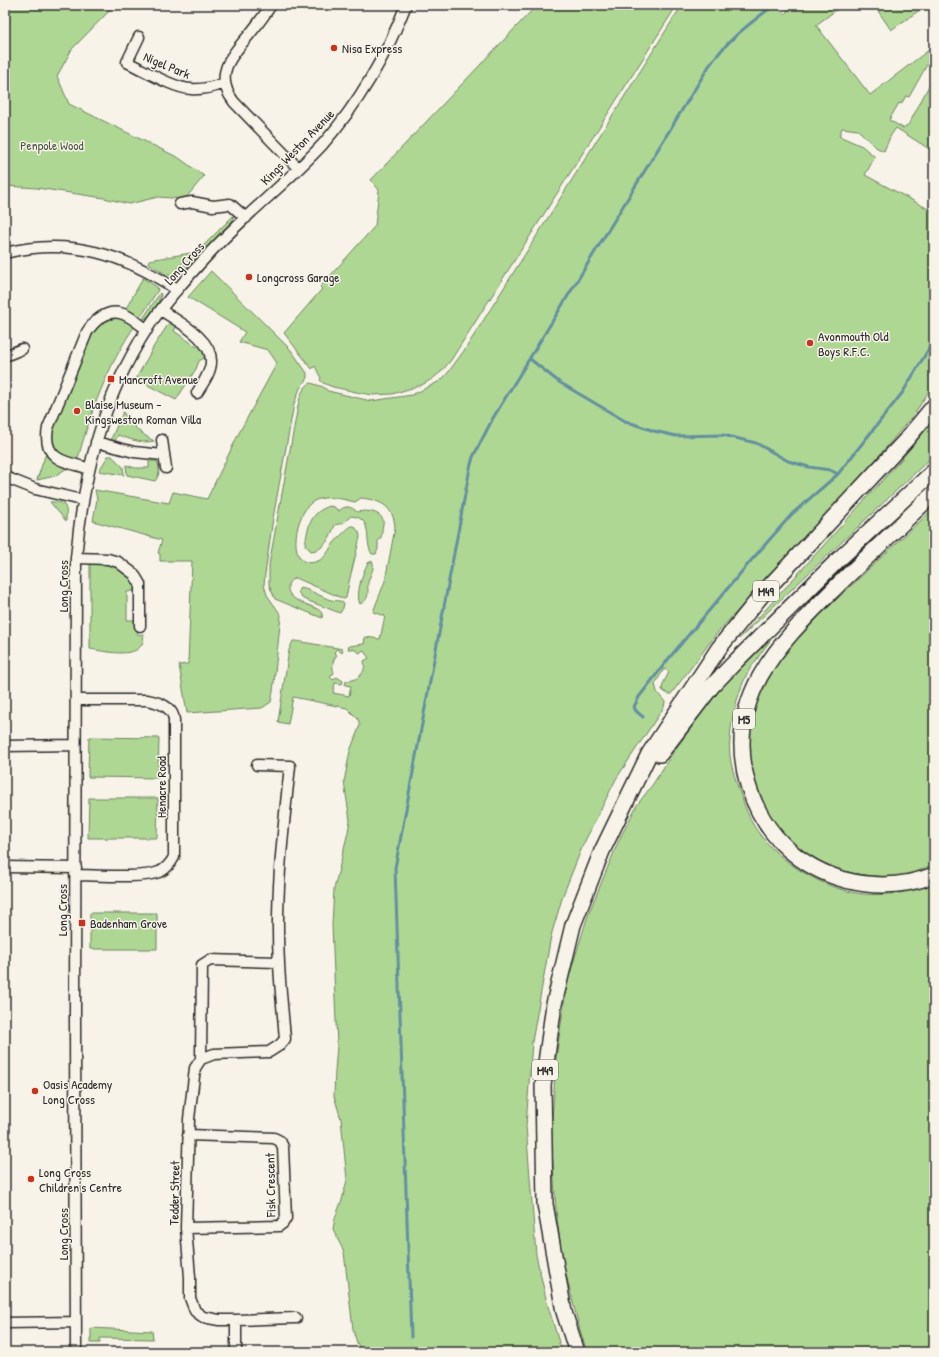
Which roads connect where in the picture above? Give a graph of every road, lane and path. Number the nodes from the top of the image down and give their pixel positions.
1 (271, 5) edge
2 (406, 5) edge
3 (139, 37) dead end
4 (225, 84) junction
5 (298, 168) junction
6 (180, 204) dead end
7 (246, 218) junction
8 (5, 253) edge
9 (176, 290) junction
10 (161, 310) junction
11 (147, 330) junction
12 (22, 349) dead end
13 (5, 356) edge
14 (197, 393) dead end
15 (934, 406) edge
16 (162, 440) dead end
17 (96, 442) junction
18 (163, 455) junction
19 (88, 468) junction
20 (166, 468) dead end
21 (934, 471) edge
22 (5, 477) edge
23 (934, 493) edge
24 (82, 500) junction
25 (76, 558) junction
26 (140, 626) dead end
27 (76, 700) junction
28 (75, 745) junction
29 (5, 746) edge
30 (257, 765) dead end
31 (628, 798) junction
32 (5, 867) edge
33 (75, 871) junction
34 (934, 875) edge
35 (278, 962) junction
36 (201, 1059) junction
37 (188, 1135) junction
38 (186, 1228) junction
39 (296, 1318) dead end
40 (236, 1320) junction
41 (76, 1322) junction
42 (5, 1323) edge
43 (76, 1352) edge
44 (236, 1352) edge
45 (577, 1352) edge

1 - 4 street
2 - 5 street, Kings Weston Avenue
3 - 4 street, Nigel Park
4 - 5 street
5 - 7 street, Kings Weston Avenue
6 - 7 street
7 - 9 street, Long Cross
8 - 9 street
9 - 10 street, Long Cross
10 - 11 street, Long Cross
10 - 14 street
11 - 17 street, Long Cross
11 - 19 street
12 - 13 street
15 - 31 highway, M49
16 - 18 street
17 - 18 street
17 - 19 street, Long Cross
18 - 20 street
19 - 24 street, Long Cross
21 - 31 highway
22 - 24 street
23 - 34 highway, M5
24 - 25 street, Long Cross
25 - 26 street
25 - 27 street, Long Cross
27 - 28 street, Long Cross
27 - 33 street, Henacre Road
28 - 29 street
28 - 33 street, Long Cross
30 - 35 street
31 - 45 highway, M49
32 - 33 street
33 - 41 street, Long Cross
35 - 36 street
35 - 36 street
36 - 37 street, Tedder Street
37 - 38 street, Tedder Street
37 - 38 street, Fisk Crescent
38 - 40 street, Tedder Street
39 - 40 street, Tedder Street
40 - 44 street
41 - 42 street
41 - 43 street, Long Cross

